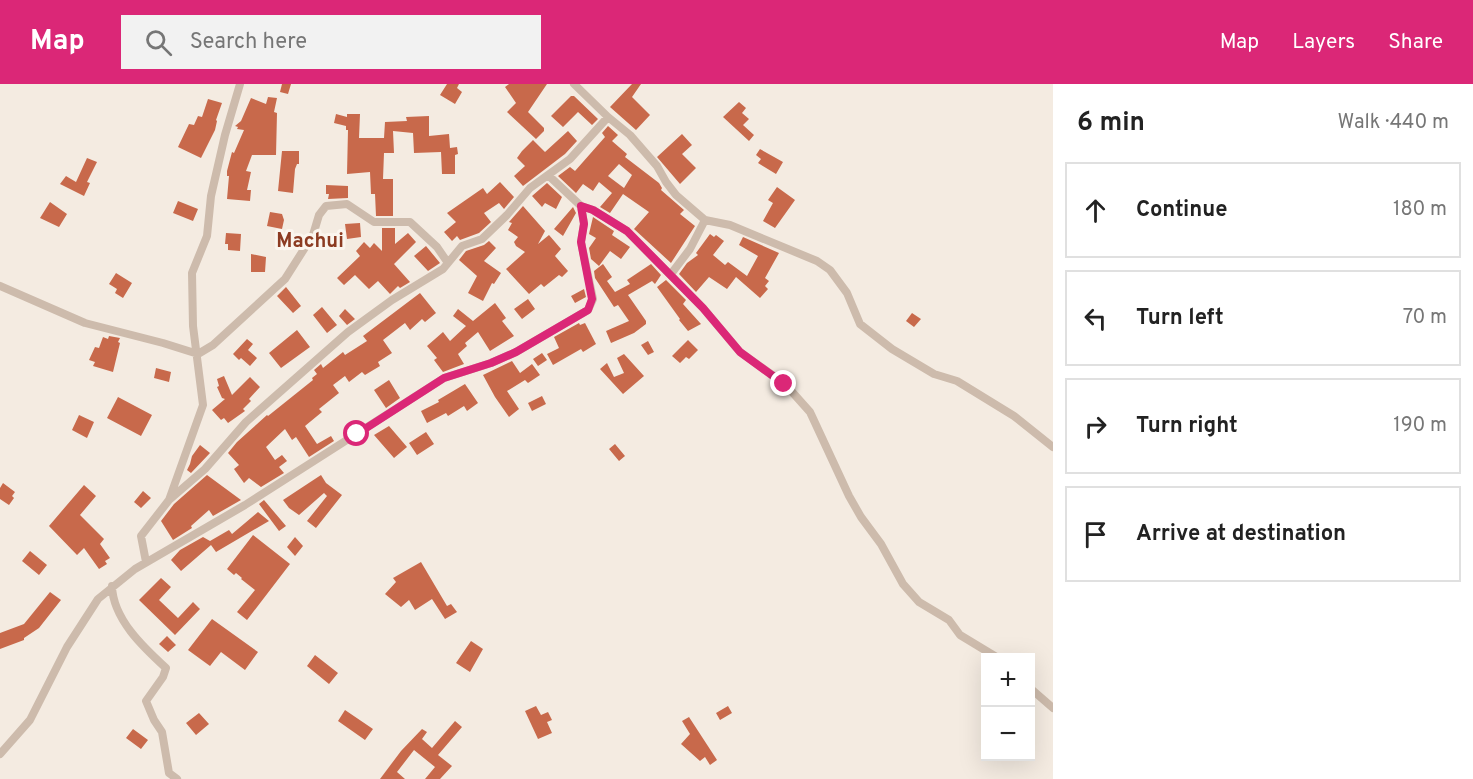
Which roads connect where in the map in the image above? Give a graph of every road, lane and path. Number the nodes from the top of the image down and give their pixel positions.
1 (240, 84) edge
2 (574, 84) edge
3 (608, 117) junction
4 (548, 175) junction
5 (581, 206) junction
6 (705, 220) junction
7 (448, 263) junction
8 (671, 274) junction
9 (0, 286) edge
10 (198, 354) junction
11 (1053, 447) edge
12 (169, 500) junction
13 (146, 562) junction
14 (112, 586) junction
15 (991, 653) edge
16 (1035, 692) edge
17 (1053, 708) edge
18 (0, 754) edge
19 (177, 779) edge

1 - 10 street
2 - 3 street
3 - 4 street
3 - 6 street
4 - 5 street
4 - 7 street
5 - 8 street
5 - 13 street
6 - 8 street
6 - 11 street
7 - 10 street
7 - 12 street
8 - 15 street
9 - 10 street
10 - 12 street
12 - 13 street
13 - 14 street
14 - 18 street
14 - 19 street
16 - 17 street

